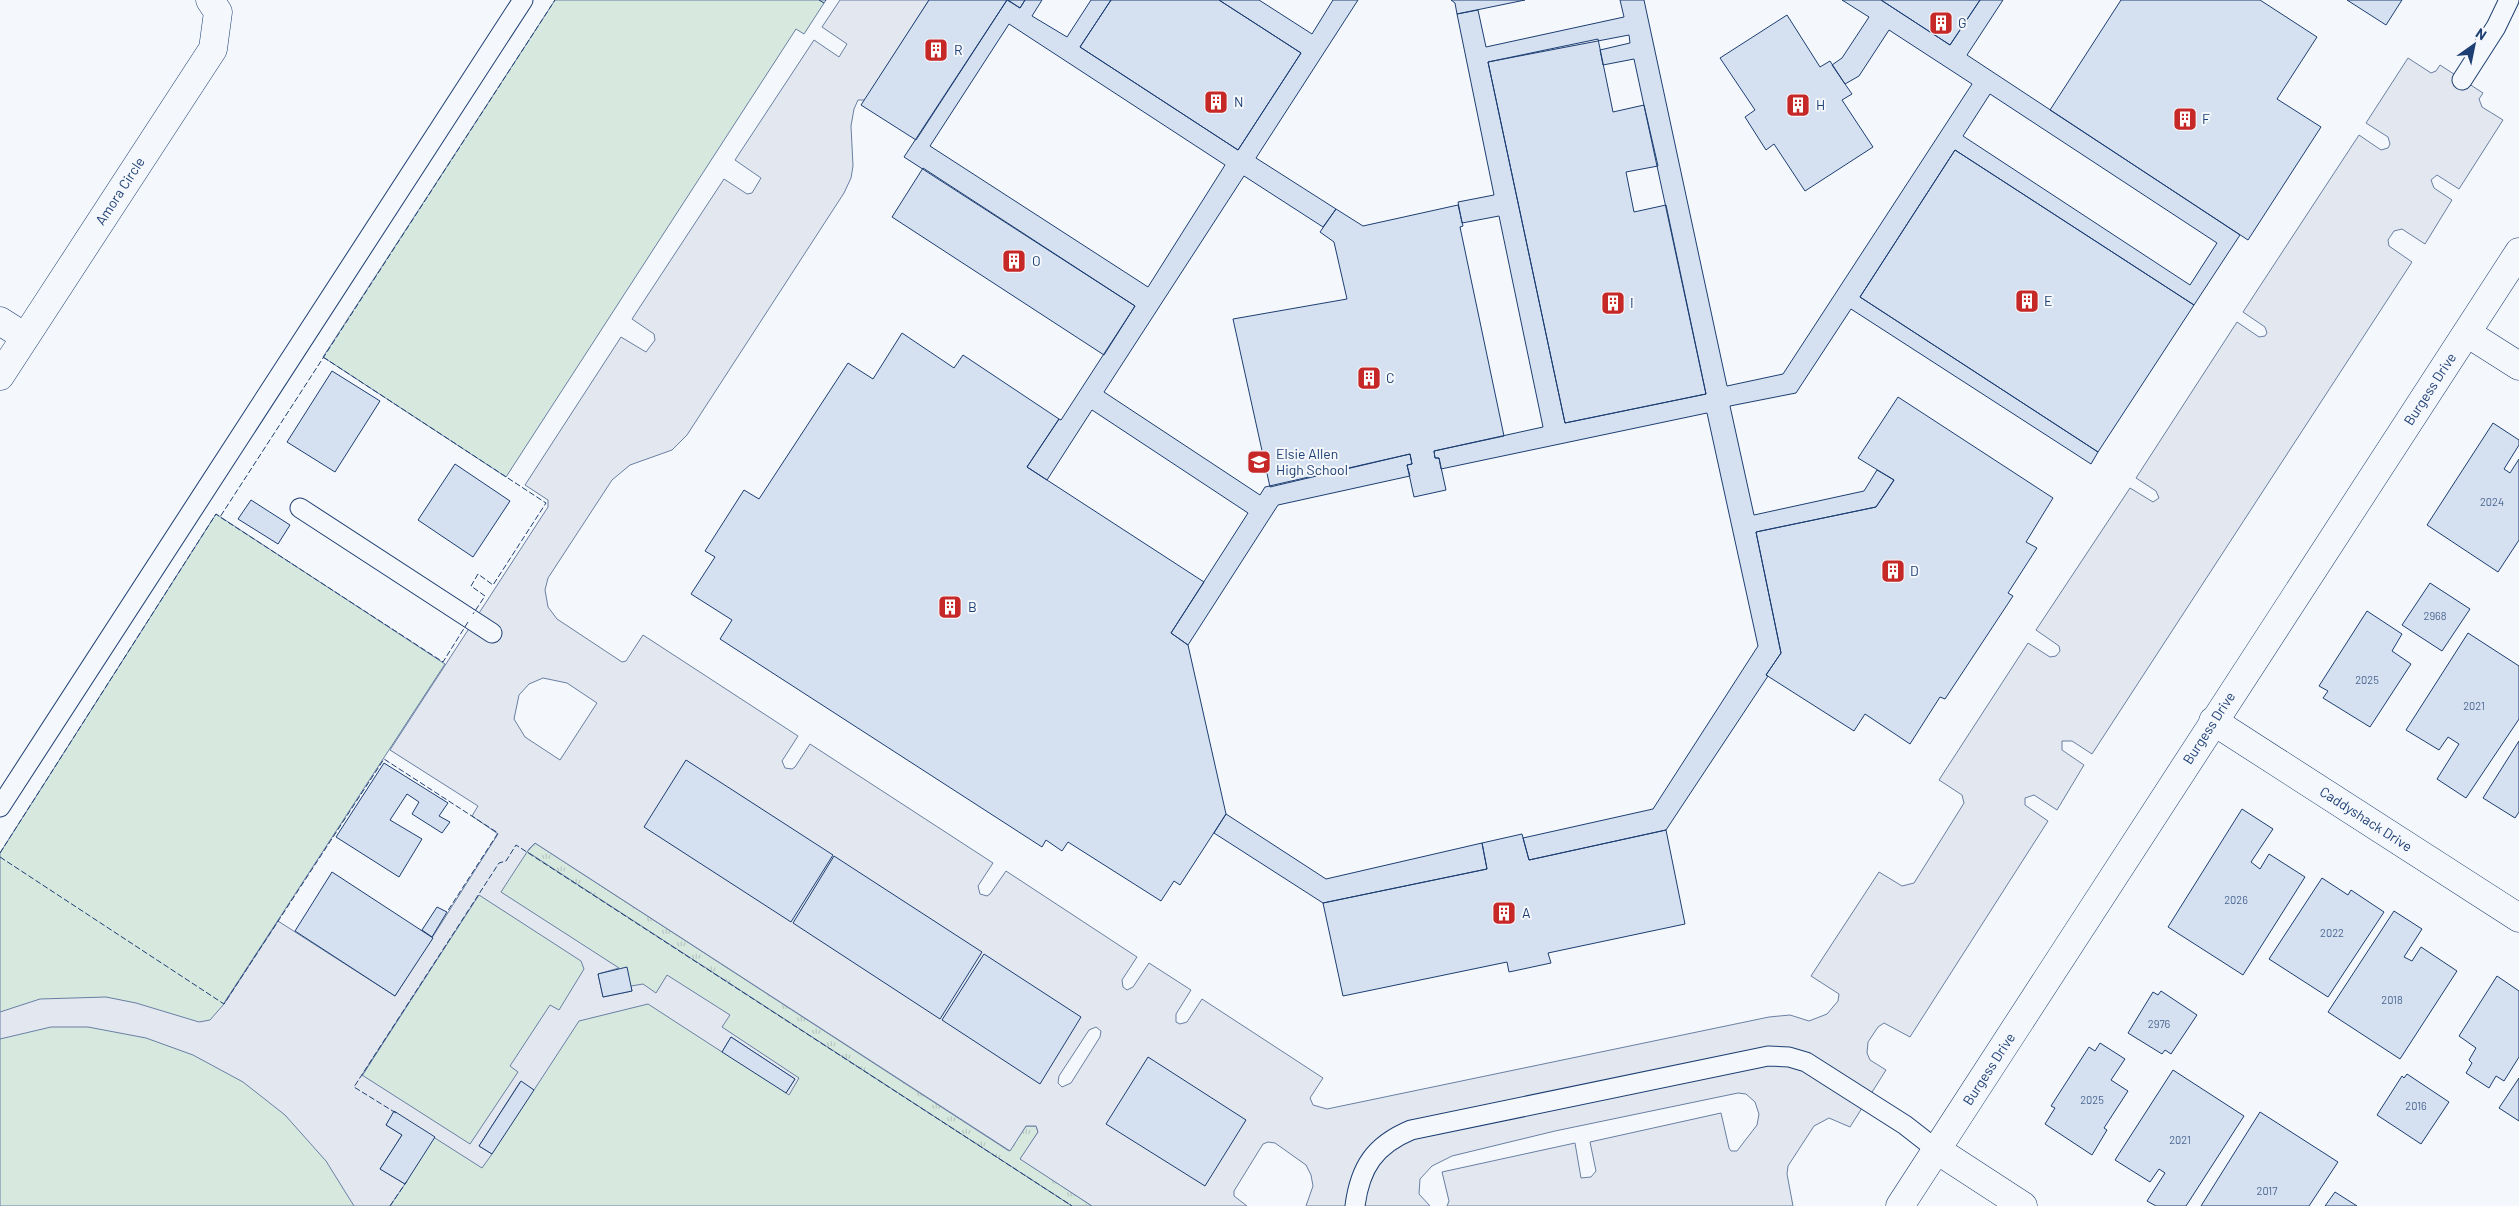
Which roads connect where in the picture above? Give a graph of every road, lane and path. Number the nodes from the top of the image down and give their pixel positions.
1 (210, 0) edge
2 (523, 0) edge
3 (2509, 0) edge
4 (2462, 80) dead end
5 (2519, 252) edge
6 (0, 321) edge
7 (2467, 333) junction
8 (25, 337) junction
9 (2519, 366) edge
10 (0, 376) edge
11 (300, 508) dead end
12 (492, 633) dead end
13 (2213, 721) junction
14 (0, 807) edge
15 (2519, 918) edge
16 (1936, 1150) junction
17 (1355, 1206) edge
18 (1900, 1206) edge
19 (2023, 1206) edge

1 - 8 street, Amora Circle
2 - 14 lane
3 - 4 lane
5 - 7 street, Burgess Drive
6 - 8 street
7 - 9 street
7 - 13 street, Burgess Drive
8 - 10 street, Amora Circle
11 - 12 lane
13 - 15 street, Caddyshack Drive
13 - 16 street, Burgess Drive
16 - 17 lane
16 - 18 street, Burgess Drive
16 - 19 street

